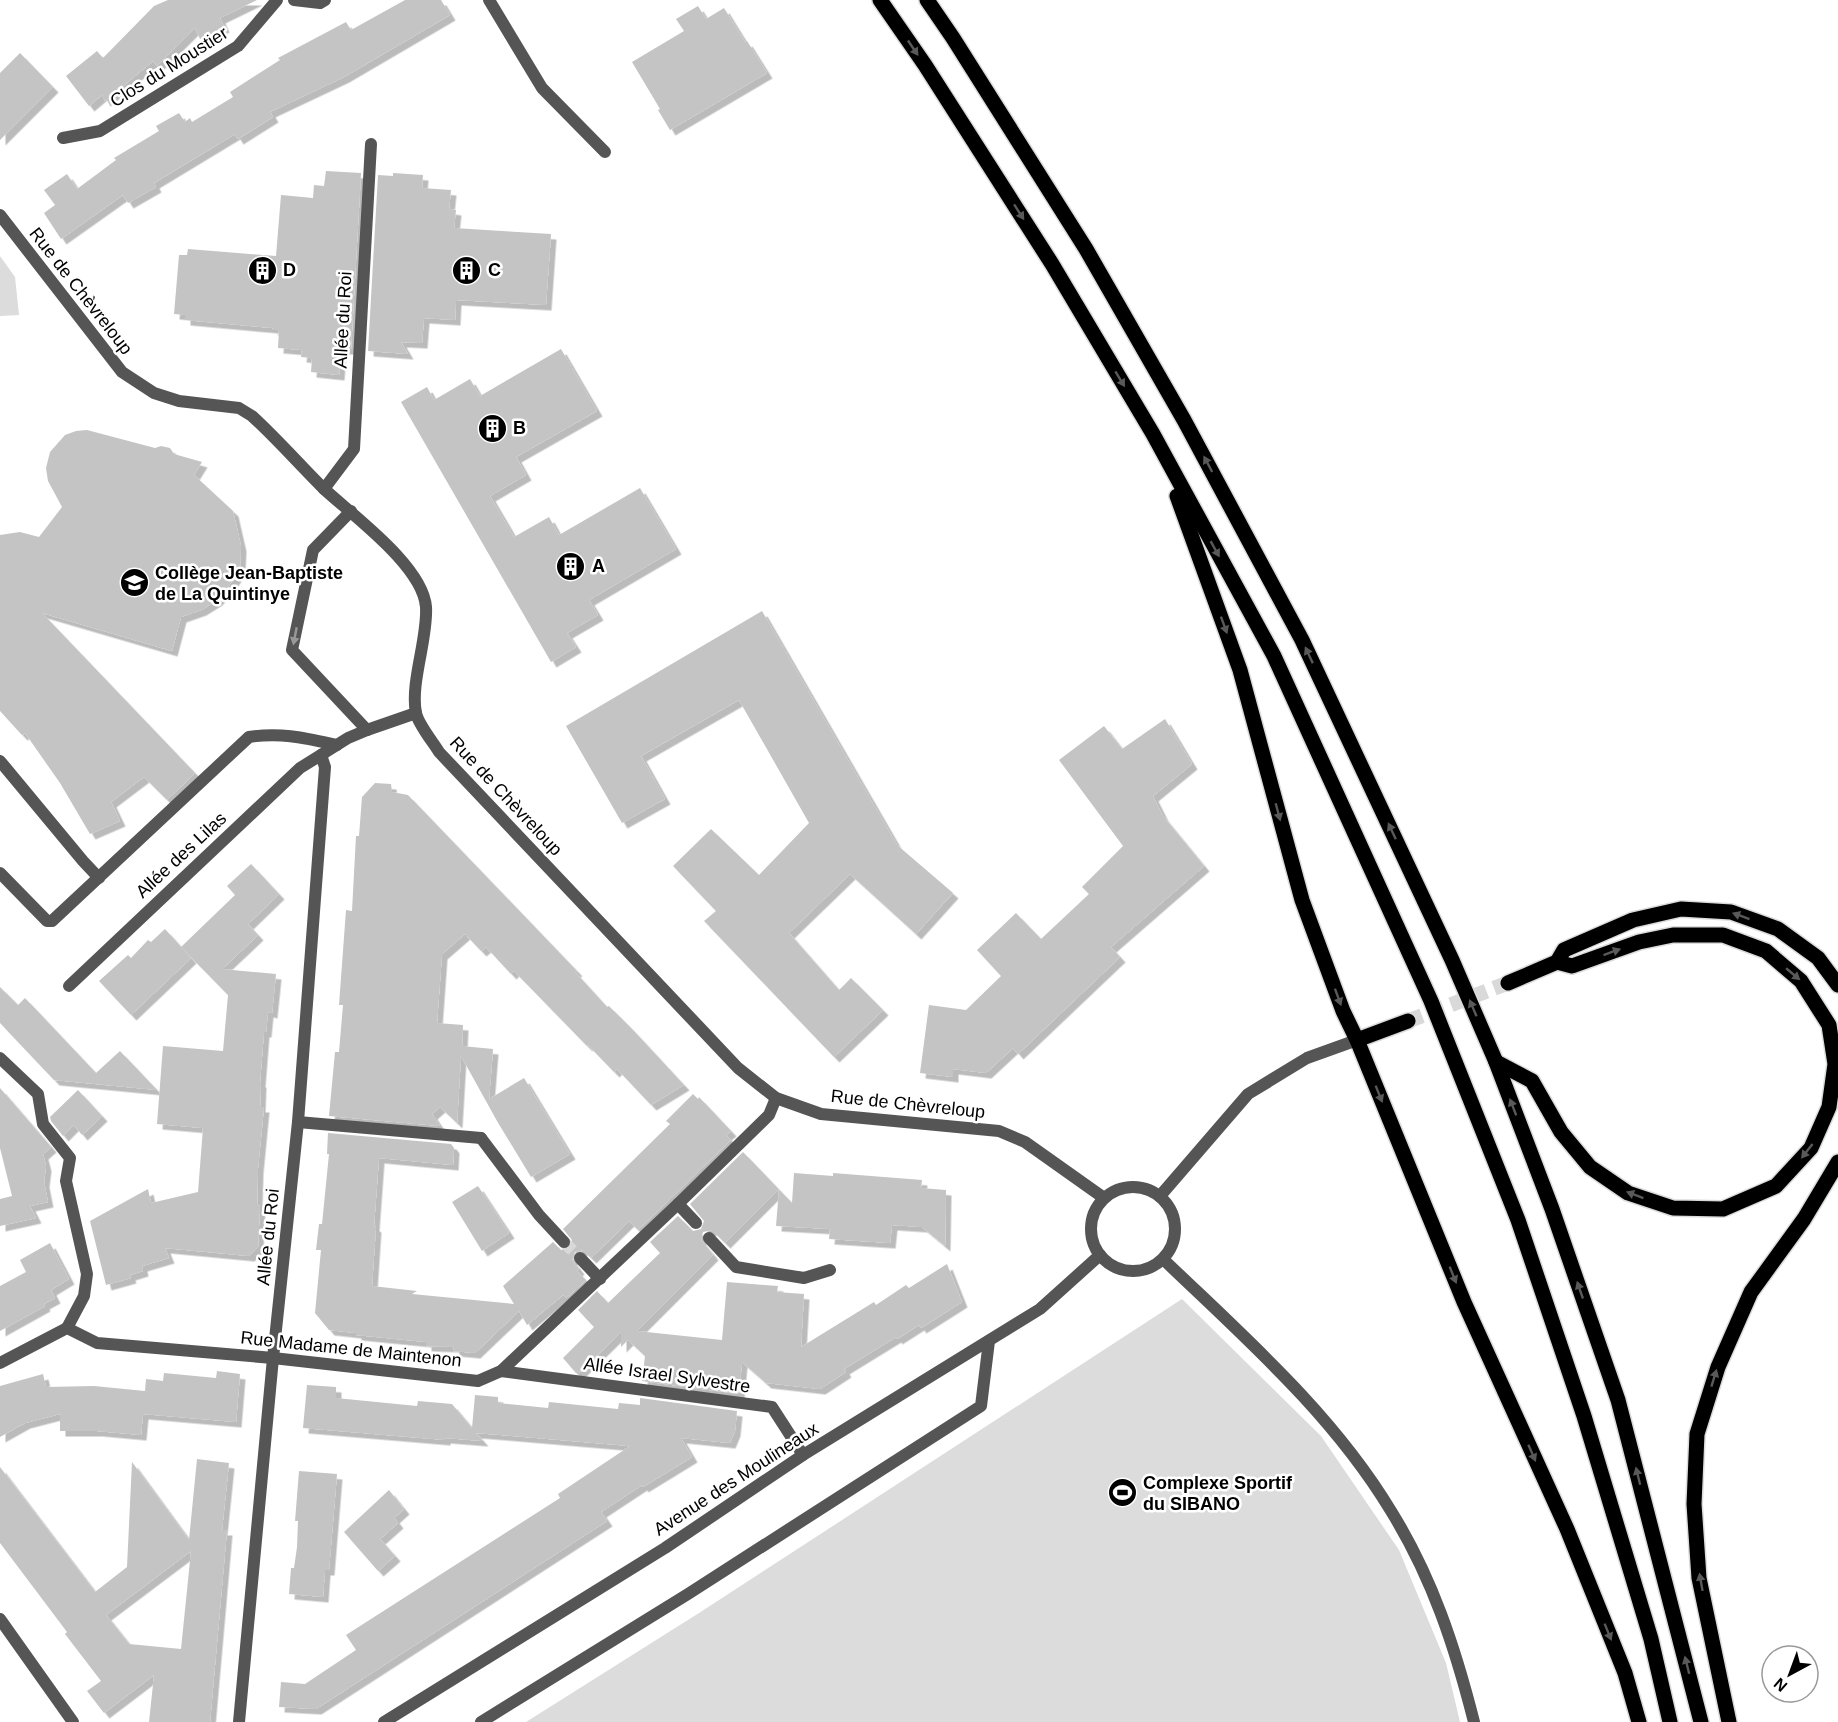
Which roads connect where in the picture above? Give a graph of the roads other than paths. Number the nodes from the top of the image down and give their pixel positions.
1 (277, 0) edge
2 (294, 0) edge
3 (325, 0) edge
4 (489, 0) edge
5 (880, 0) edge
6 (927, 0) edge
7 (63, 138) dead end
8 (370, 144) dead end
9 (605, 152) dead end
10 (0, 215) edge
11 (1161, 451) junction
12 (324, 489) junction
13 (351, 511) junction
14 (416, 713) junction
15 (367, 730) junction
16 (337, 745) junction
17 (321, 755) junction
18 (0, 761) edge
19 (0, 873) edge
20 (99, 878) junction
21 (1557, 962) junction
22 (1508, 983) tunnel mouth
23 (1838, 985) edge
24 (69, 986) dead end
25 (1408, 1021) tunnel mouth
26 (1357, 1040) junction
27 (0, 1058) edge
28 (1496, 1062) junction
29 (776, 1098) junction
30 (298, 1122) junction
31 (1838, 1162) edge
32 (1160, 1196) junction
33 (1104, 1197) junction
34 (678, 1204) junction
35 (696, 1223) dead end
36 (710, 1238) dead end
37 (564, 1242) tunnel mouth
38 (1100, 1255) junction
39 (580, 1258) tunnel mouth
40 (1162, 1258) junction
41 (830, 1270) dead end
42 (600, 1279) junction
43 (67, 1328) junction
44 (988, 1341) junction
45 (273, 1358) junction
46 (0, 1363) edge
47 (501, 1371) junction
48 (802, 1455) junction
49 (0, 1619) edge
50 (73, 1722) edge
51 (239, 1722) edge
52 (384, 1722) edge
53 (481, 1722) edge
54 (1474, 1722) edge
55 (1639, 1722) edge
56 (1670, 1722) edge
57 (1701, 1722) edge
58 (1729, 1722) edge

1 - 7 street, Clos du Moustier
2 - 3 street
4 - 9 street
5 -> 11 main road
28 -> 6 main road
8 - 12 street, Allée du Roi
10 - 12 street, Rue de Chèvreloup
11 -> 26 main road
11 -> 56 main road
12 - 13 street, Rue de Chèvreloup
13 - 14 street, Rue de Chèvreloup
13 -> 15 street
14 - 15 street, Allée des Lilas
14 - 29 street, Rue de Chèvreloup
15 - 16 street, Allée des Lilas
16 - 17 street, Allée des Lilas
16 - 20 street
17 - 24 street, Allée des Lilas
17 - 30 street, Allée du Roi
18 - 20 street
19 - 20 street
21 - 22 main road
23 -> 21 main road
21 -> 28 main road
25 - 26 main road
26 - 32 street
26 -> 55 main road
27 - 43 street
57 -> 28 main road
29 - 33 street, Rue de Chèvreloup
29 - 34 street, Rue Madame de Maintenon
30 - 37 street
30 - 45 street, Allée du Roi
58 -> 31 main road
32 - 33 street
32 - 40 street
33 - 38 street
34 - 35 street
34 - 42 street, Rue Madame de Maintenon
36 - 41 street
38 - 40 street
38 - 44 street, Avenue des Moulineaux
39 - 42 street
40 - 54 street
42 - 47 street, Rue Madame de Maintenon
43 - 45 street, Rue Madame de Maintenon
43 - 46 street
44 - 48 street, Avenue des Moulineaux
44 - 53 street
45 - 47 street, Rue Madame de Maintenon
45 - 51 street, Allée du Roi
47 - 48 street, Allée Israel Sylvestre
48 - 52 street, Avenue des Moulineaux
49 - 50 street

